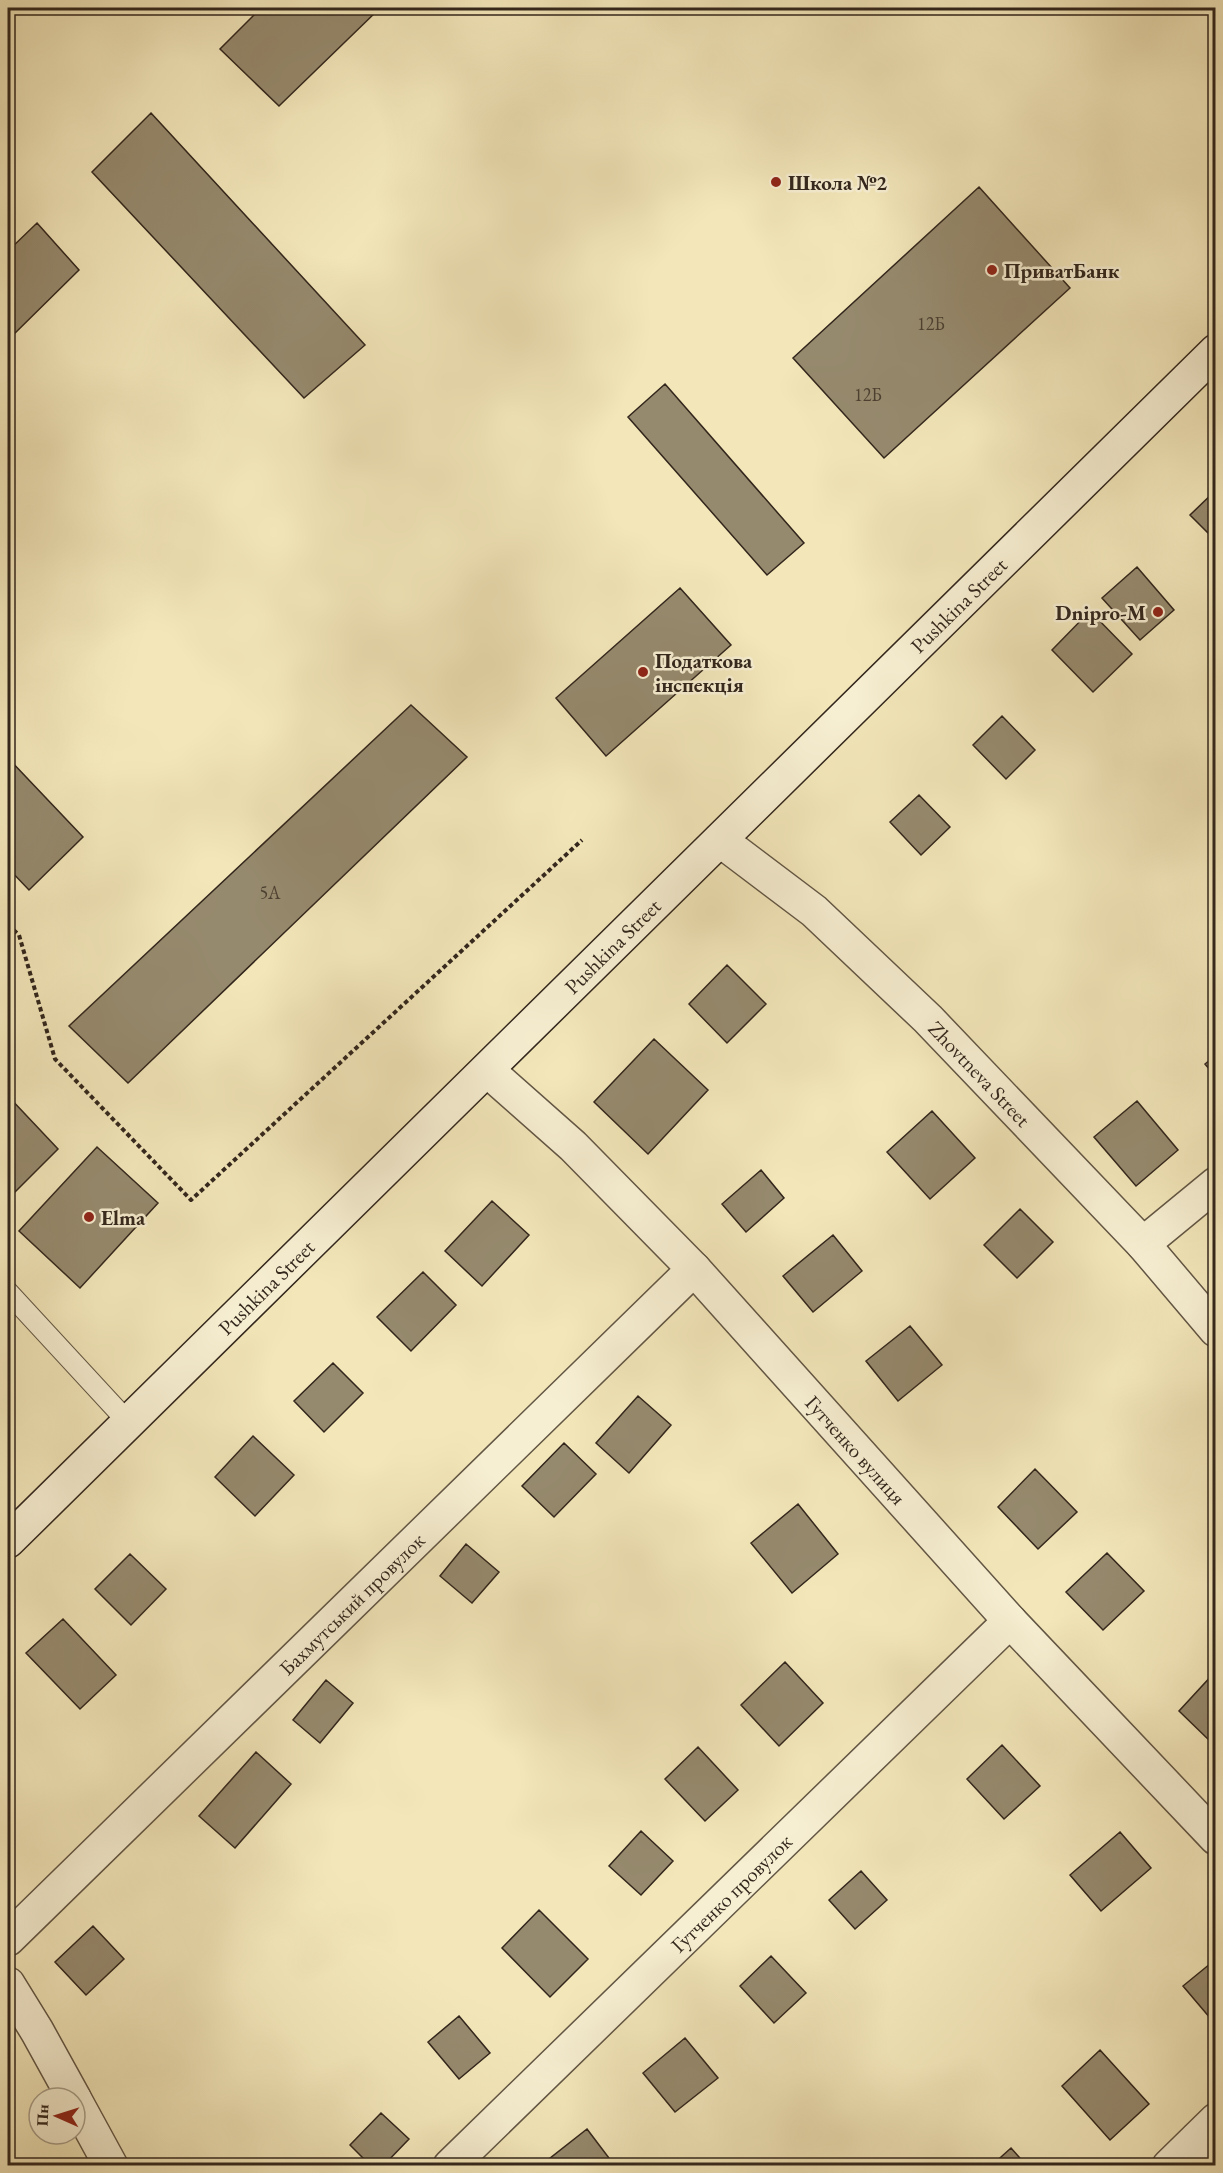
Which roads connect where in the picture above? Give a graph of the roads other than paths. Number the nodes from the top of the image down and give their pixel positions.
1 (1215, 351) edge
2 (720, 840) junction
3 (487, 1070) junction
4 (1215, 1184) edge
5 (1143, 1244) junction
6 (694, 1269) junction
7 (8, 1292) edge
8 (1215, 1330) edge
9 (128, 1422) junction
10 (8, 1541) edge
11 (1010, 1621) junction
12 (1215, 1838) edge
13 (8, 1939) edge
14 (8, 1984) edge
15 (67, 2086) edge
16 (87, 2123) edge
17 (1209, 2141) edge
18 (111, 2166) edge
19 (450, 2166) edge
20 (1169, 2166) edge

1 - 2 street, Pushkina Street
2 - 3 street, Pushkina Street
2 - 5 street, Zhovtneva Street
3 - 6 street, Гутченко вулиця
3 - 9 street, Pushkina Street
4 - 5 street
5 - 8 street, Zhovtneva Street
6 - 11 street, Гутченко вулиця
6 - 13 street, Бахмутський провулок
7 - 9 lane
9 - 10 street, Pushkina Street
11 - 12 street, Гутченко вулиця
11 - 19 street, Гутченко провулок
14 - 15 street
16 - 18 street
17 - 20 street

